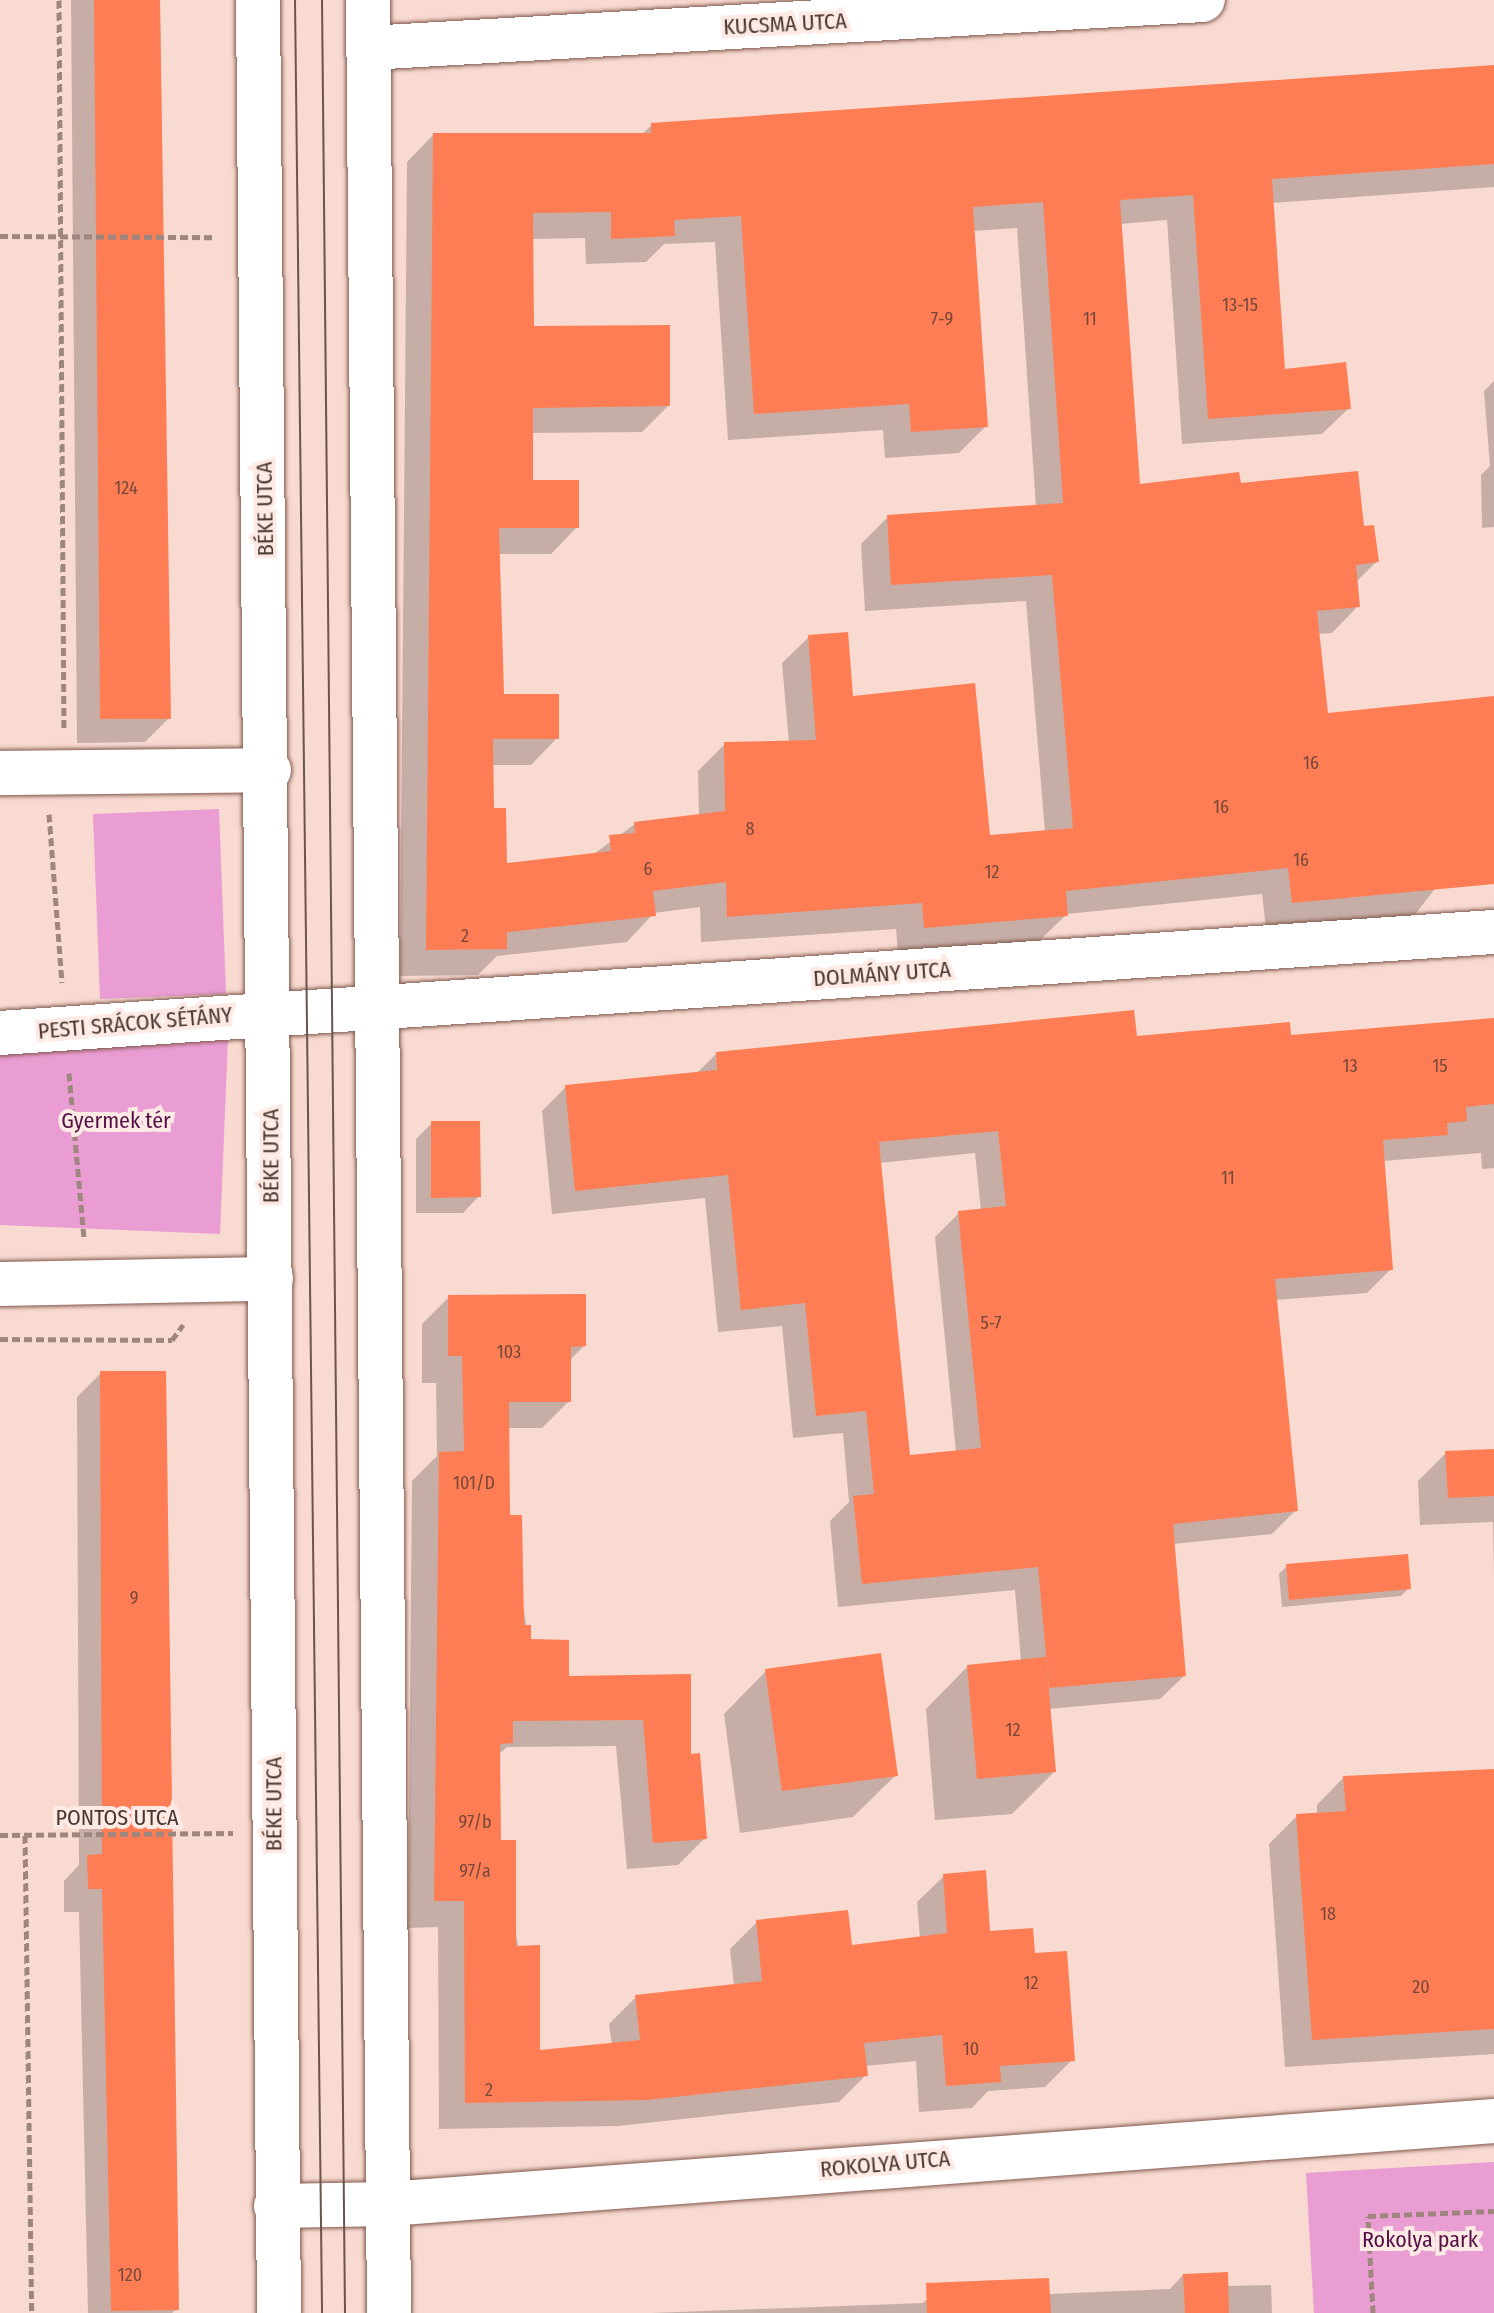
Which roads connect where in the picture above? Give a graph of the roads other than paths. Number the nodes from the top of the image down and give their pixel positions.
1 (258, 0) edge
2 (368, 0) edge
3 (1203, 0) edge
4 (368, 48) junction
5 (269, 770) junction
6 (0, 773) edge
7 (1494, 932) edge
8 (375, 1009) junction
9 (270, 1013) junction
10 (0, 1033) edge
11 (271, 1279) junction
12 (0, 1284) edge
13 (1494, 2121) edge
14 (388, 2204) junction
15 (276, 2206) junction
16 (279, 2313) edge
17 (389, 2313) edge

1 - 5 main road, BÉKE UTCA
2 - 4 main road
3 - 4 main road, KUCSMA UTCA
4 - 8 main road
5 - 6 main road
5 - 9 main road, BÉKE UTCA
7 - 8 main road, DOLMÁNY UTCA
8 - 9 main road, DOLMÁNY UTCA
8 - 14 main road
9 - 10 main road, PESTI SRÁCOK SÉTÁNY
9 - 11 main road, BÉKE UTCA
11 - 12 main road
11 - 15 main road, BÉKE UTCA
13 - 14 main road, ROKOLYA UTCA
14 - 15 main road, ROKOLYA UTCA
14 - 17 main road
15 - 16 main road, BÉKE UTCA

